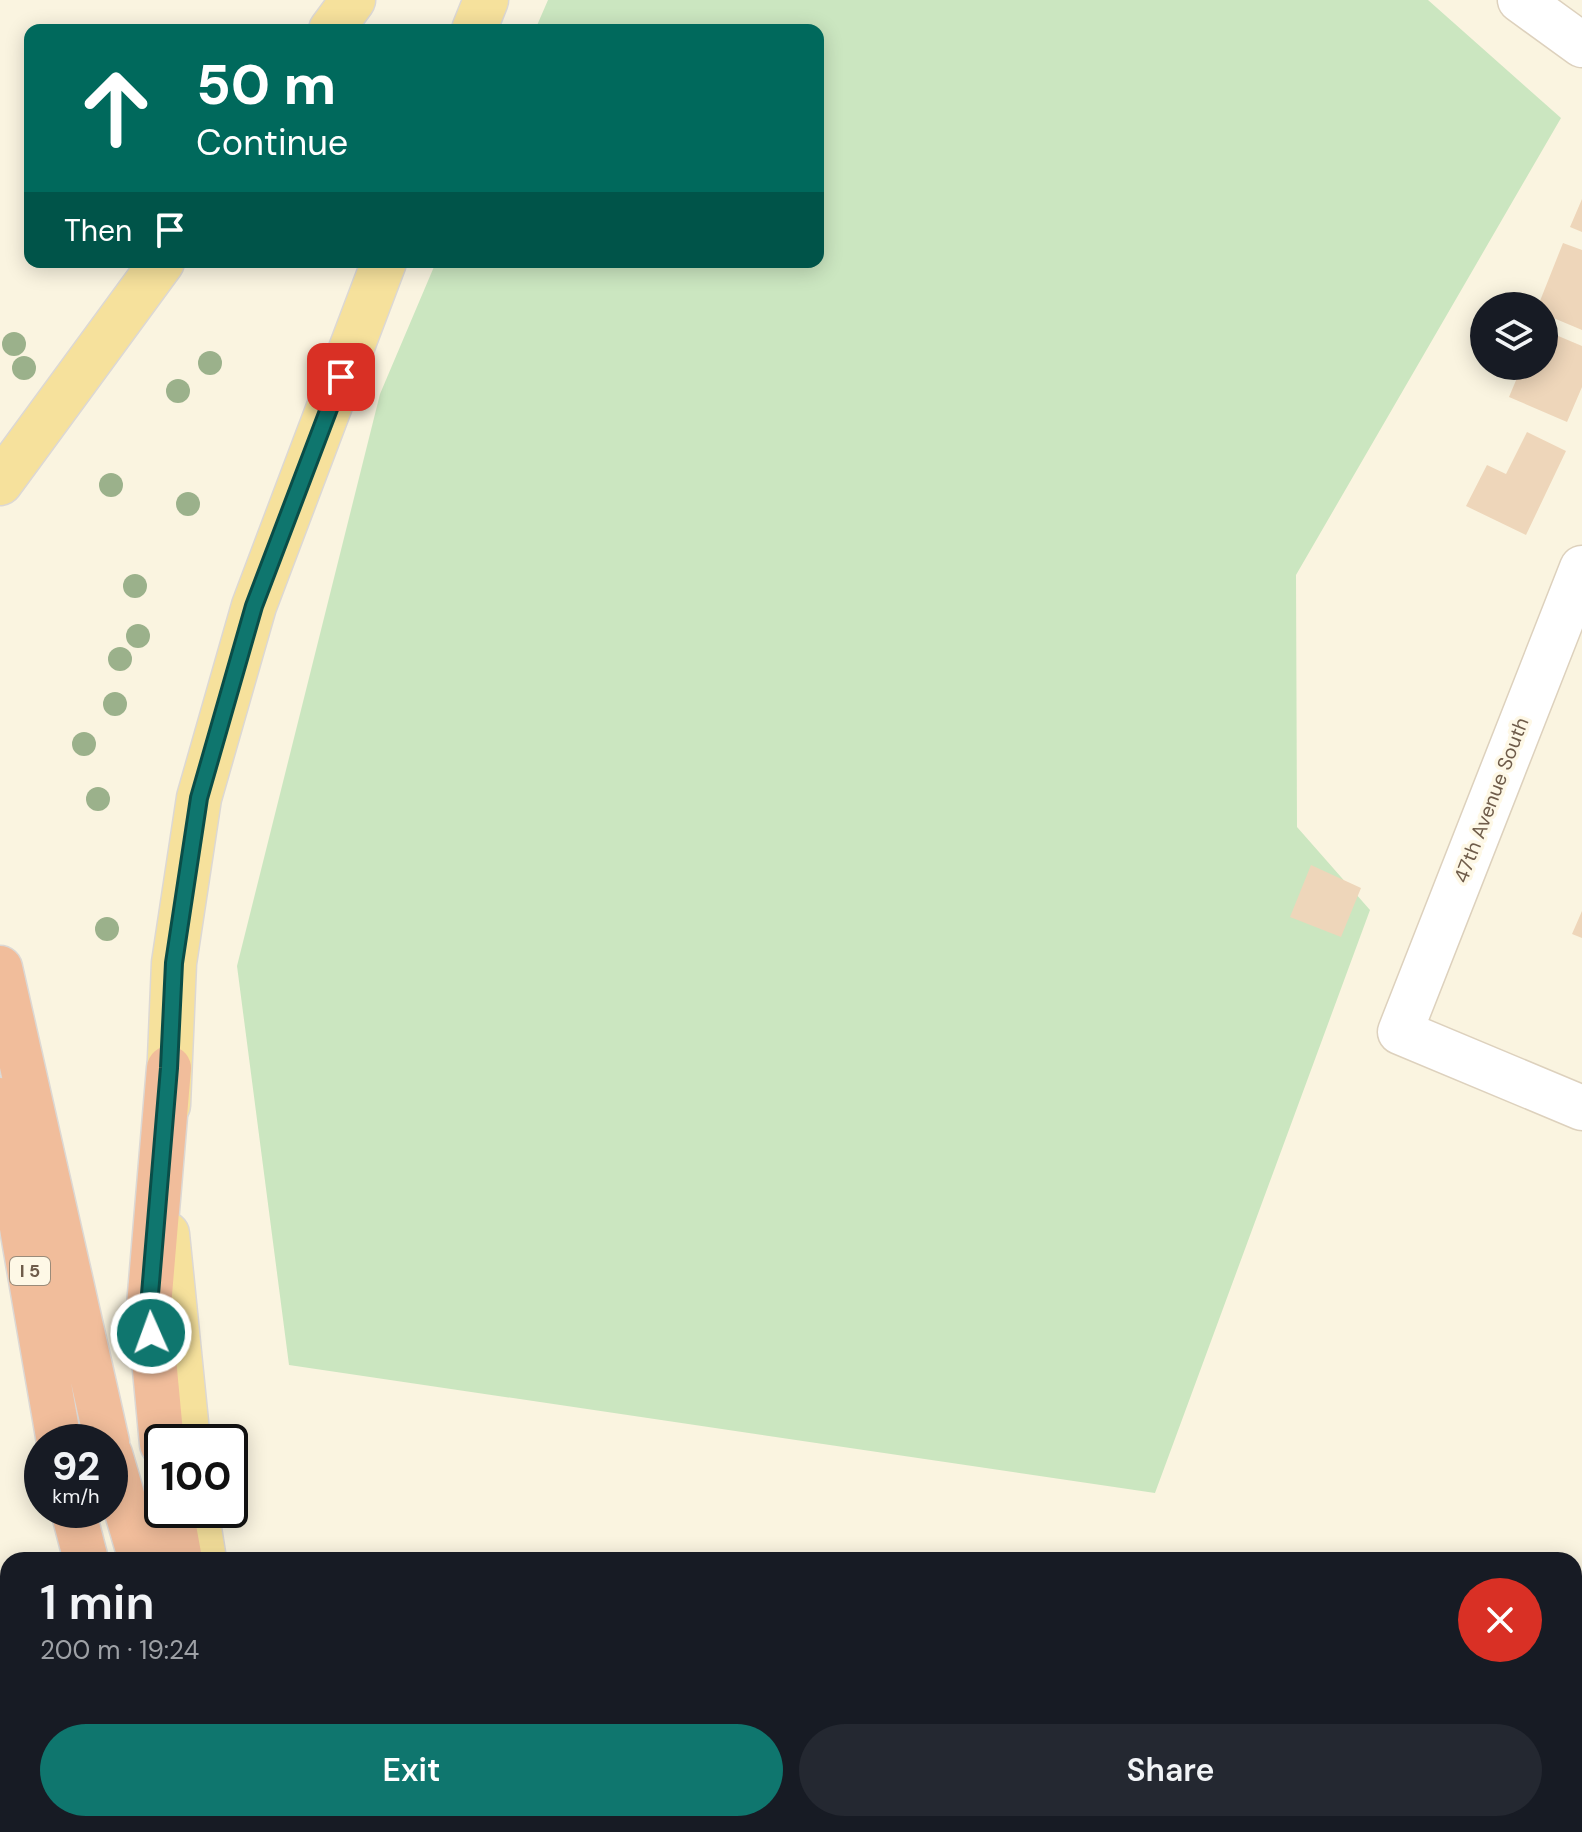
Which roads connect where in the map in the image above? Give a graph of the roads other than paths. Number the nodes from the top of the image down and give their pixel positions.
1 (353, 0) edge
2 (486, 0) edge
3 (1520, 0) edge
4 (335, 24) edge
5 (476, 24) edge
6 (1582, 45) edge
7 (158, 268) edge
8 (382, 268) edge
9 (0, 483) edge
10 (1582, 568) edge
11 (0, 968) edge
12 (169, 1068) junction
13 (0, 1100) edge
14 (1582, 1108) edge
15 (56, 1424) edge
16 (103, 1424) edge
17 (160, 1424) edge
18 (186, 1424) edge
19 (128, 1516) edge
20 (78, 1528) edge
21 (174, 1528) edge
22 (199, 1528) edge
23 (84, 1552) edge
24 (139, 1552) edge
25 (179, 1552) edge
26 (203, 1552) edge

1 - 4 main road
2 - 5 main road
3 - 6 street
7 - 9 main road
8 - 12 main road
10 - 14 street, 47th Avenue South
11 - 16 highway
12 - 17 highway
12 - 18 main road
13 - 15 highway, I 5
19 - 24 highway
20 - 23 highway
21 - 25 highway
22 - 26 main road

